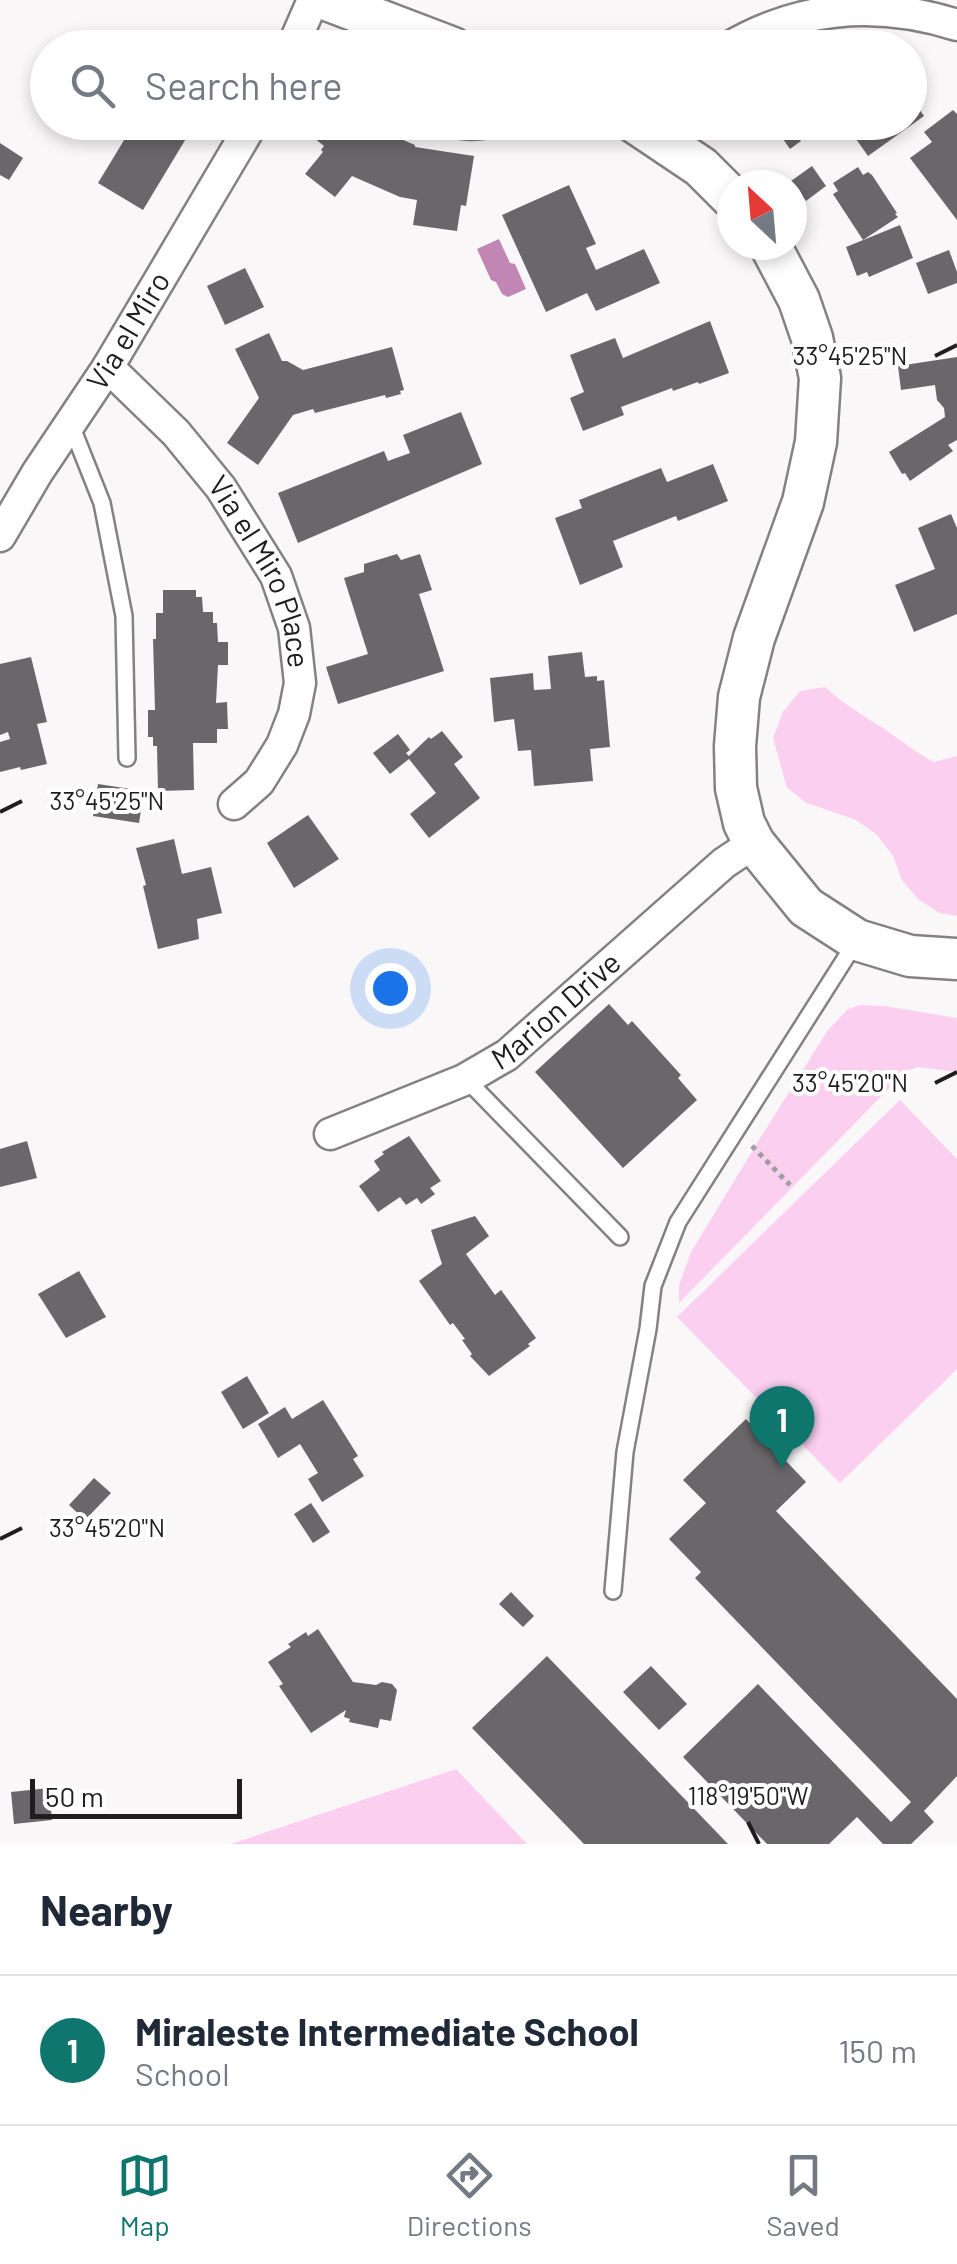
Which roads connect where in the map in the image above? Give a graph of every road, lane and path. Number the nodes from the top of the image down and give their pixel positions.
1 (313, 0) edge
2 (327, 0) edge
3 (957, 24) edge
4 (302, 30) edge
5 (406, 30) edge
6 (759, 30) edge
7 (242, 140) edge
8 (661, 140) edge
9 (717, 183) edge
10 (778, 260) edge
11 (108, 367) junction
12 (70, 424) junction
13 (0, 536) edge
14 (127, 758) dead end
15 (234, 804) dead end
16 (754, 843) junction
17 (857, 940) junction
18 (957, 959) edge
19 (466, 1079) junction
20 (330, 1134) dead end
21 (750, 1144) dead end
22 (790, 1185) dead end
23 (620, 1237) dead end
24 (613, 1591) dead end

1 - 4 street
2 - 5 main road
3 - 6 street
7 - 11 street, Via el Miro
8 - 9 main road
10 - 16 main road
11 - 12 street, Via el Miro
11 - 15 street, Via el Miro Place
12 - 13 street, Via el Miro
12 - 14 lane
16 - 17 main road
16 - 19 street, Marion Drive
17 - 18 main road
17 - 24 lane
19 - 20 street, Marion Drive
19 - 23 lane
21 - 22 path

